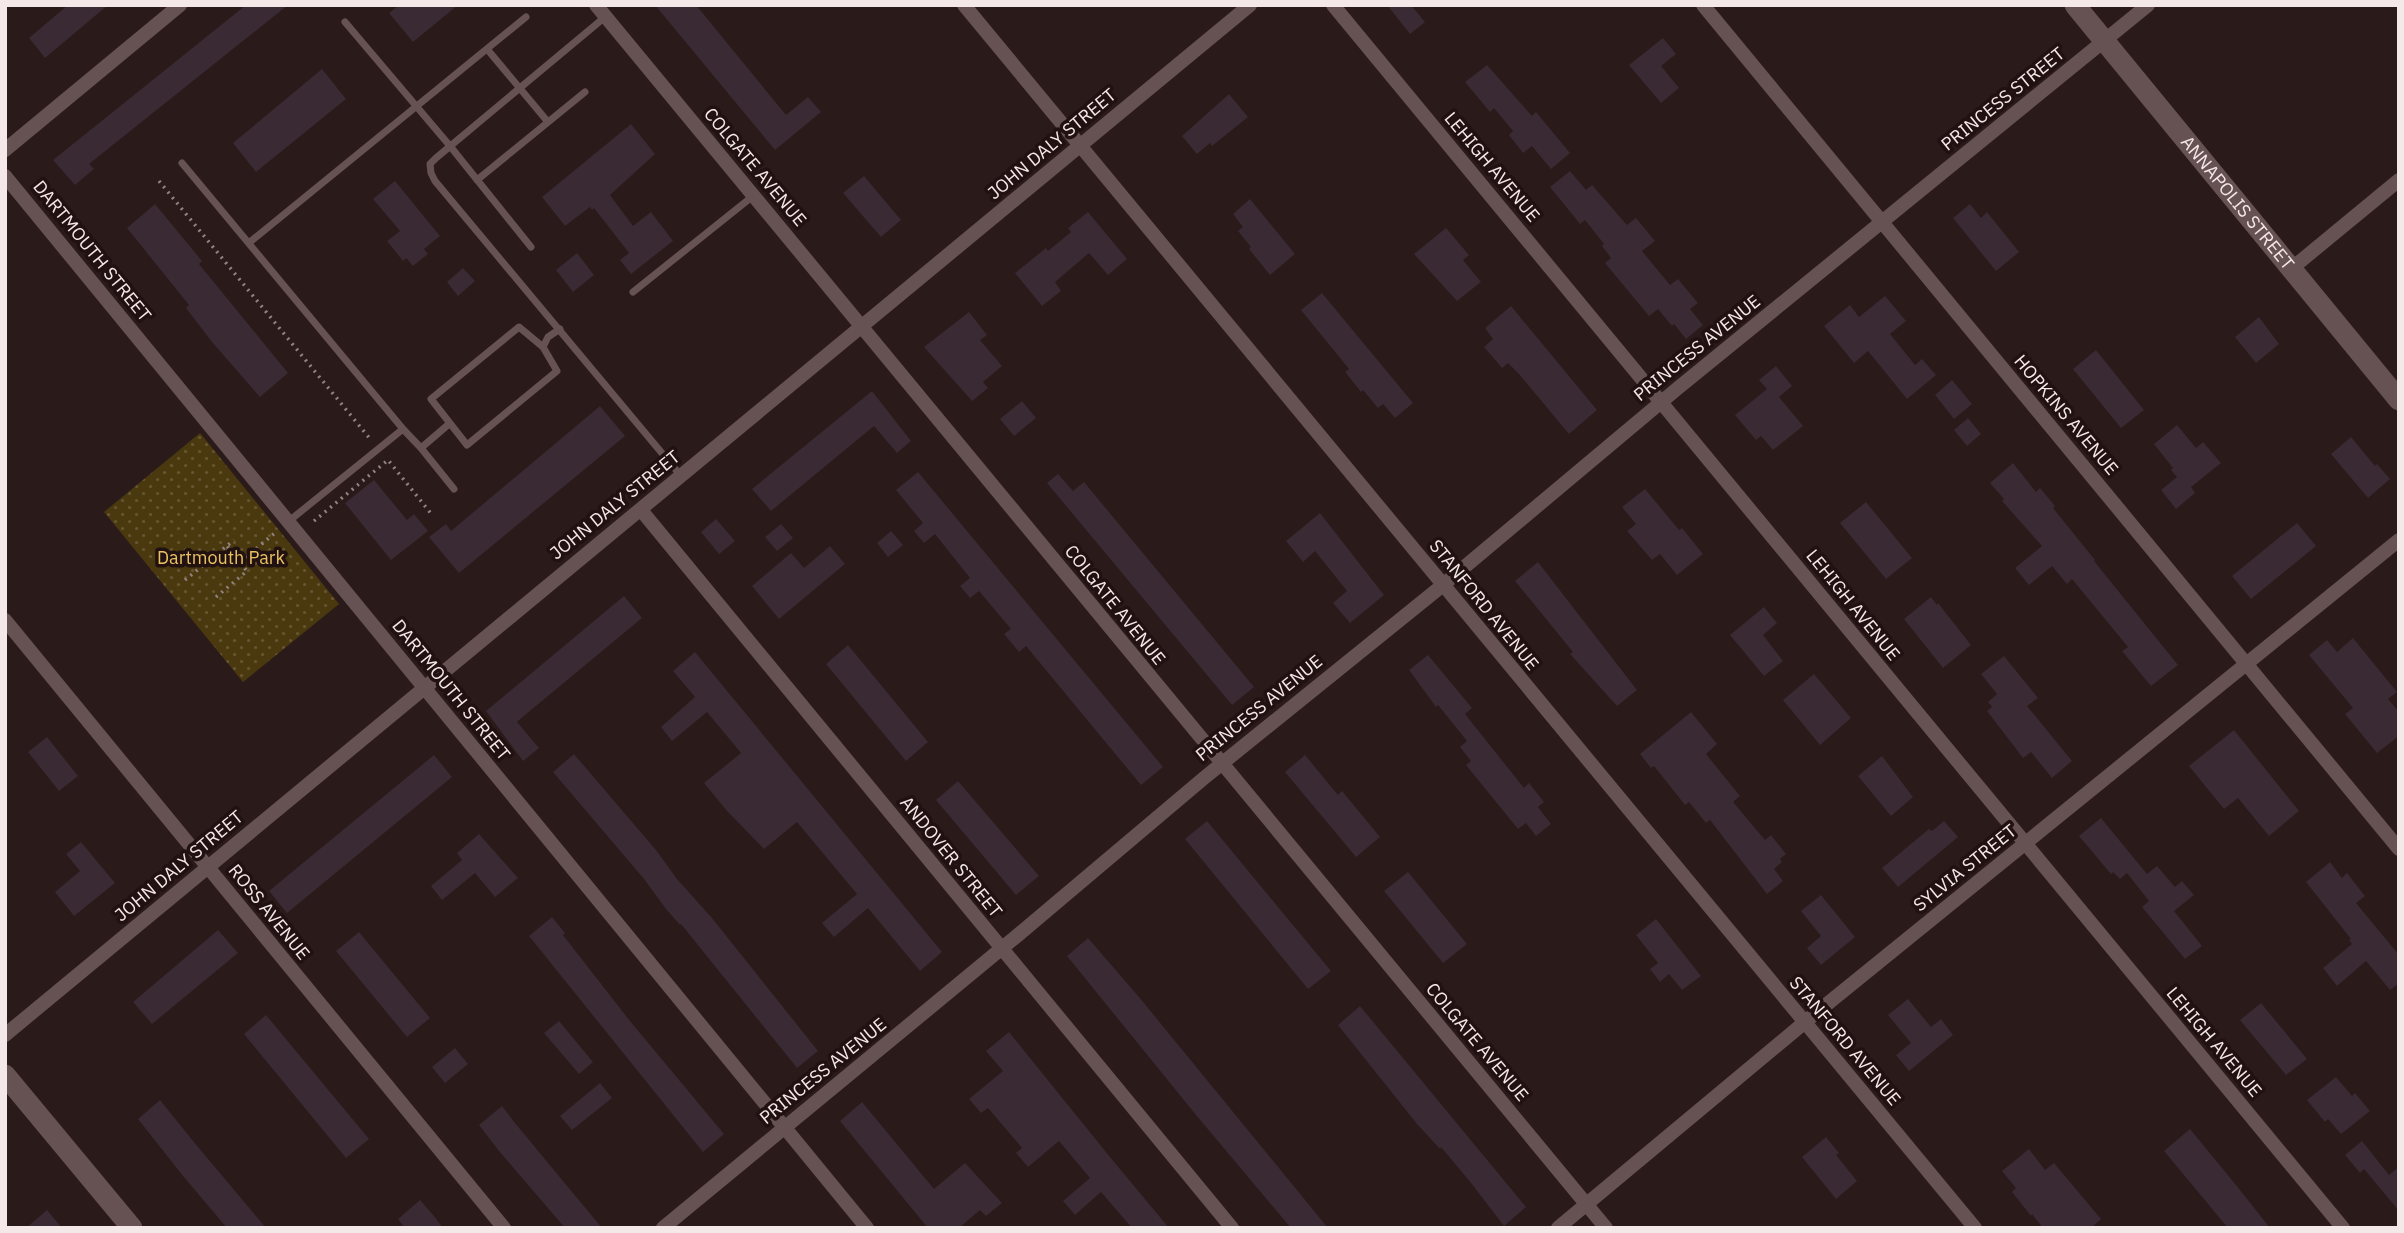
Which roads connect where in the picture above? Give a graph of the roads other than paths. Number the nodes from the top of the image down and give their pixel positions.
1 (180, 5) edge
2 (964, 5) edge
3 (1250, 5) edge
4 (1333, 5) edge
5 (1703, 5) edge
6 (2075, 5) edge
7 (2148, 5) edge
8 (601, 11) edge
9 (526, 17) dead end
10 (345, 22) dead end
11 (2105, 41) junction
12 (487, 49) junction
13 (520, 88) junction
14 (585, 92) dead end
15 (416, 107) junction
16 (548, 122) junction
17 (450, 146) junction
18 (1081, 146) junction
19 (5, 150) edge
20 (182, 163) dead end
21 (5, 176) edge
22 (477, 180) junction
23 (2399, 180) edge
24 (754, 196) junction
25 (1883, 223) junction
26 (250, 242) junction
27 (531, 247) dead end
28 (2291, 269) junction
29 (633, 292) dead end
30 (862, 327) junction
31 (559, 330) junction
32 (543, 347) junction
33 (2399, 400) edge
34 (1662, 402) junction
35 (449, 424) junction
36 (403, 429) junction
37 (421, 449) junction
38 (681, 476) junction
39 (454, 489) dead end
40 (641, 510) junction
41 (288, 522) junction
42 (2399, 540) edge
43 (1443, 585) junction
44 (5, 620) edge
45 (2247, 664) junction
46 (425, 688) junction
47 (1222, 764) junction
48 (2025, 843) junction
49 (2399, 849) edge
50 (208, 867) junction
51 (1002, 948) junction
52 (1805, 1022) junction
53 (5, 1035) edge
54 (5, 1074) edge
55 (785, 1127) junction
56 (1587, 1204) junction
57 (132, 1228) edge
58 (504, 1228) edge
59 (663, 1228) edge
60 (867, 1228) edge
61 (1232, 1228) edge
62 (1558, 1228) edge
63 (1606, 1228) edge
64 (1975, 1228) edge
65 (2343, 1228) edge

1 - 19 street
2 - 18 street, STANFORD AVENUE
3 - 18 street, JOHN DALY STREET
4 - 34 street, LEHIGH AVENUE
5 - 25 street, HOPKINS AVENUE
6 - 11 street, ANNAPOLIS STREET
7 - 11 street, PRINCESS STREET
8 - 13 lane
8 - 24 street, COLGATE AVENUE
9 - 12 lane
10 - 15 lane
11 - 25 street, PRINCESS STREET
11 - 28 street, ANNAPOLIS STREET
12 - 13 lane
12 - 15 lane
13 - 16 lane
13 - 17 lane
14 - 16 lane
15 - 17 lane
15 - 26 lane
16 - 22 lane
17 - 22 lane
17 - 31 lane
18 - 30 street, JOHN DALY STREET
18 - 43 street, STANFORD AVENUE
20 - 26 lane
21 - 41 street, DARTMOUTH STREET
22 - 27 lane
23 - 28 street
24 - 29 lane
24 - 30 street, COLGATE AVENUE
25 - 34 street, PRINCESS AVENUE
25 - 45 street, HOPKINS AVENUE
26 - 36 lane
28 - 33 street, ANNAPOLIS STREET
30 - 38 street, JOHN DALY STREET
30 - 47 street, COLGATE AVENUE
31 - 32 lane
31 - 38 lane
32 - 35 lane
32 - 35 lane
34 - 43 street, PRINCESS AVENUE
34 - 48 street, LEHIGH AVENUE
35 - 37 lane
36 - 37 lane
36 - 41 lane
37 - 39 lane
38 - 40 street, JOHN DALY STREET
40 - 46 street, JOHN DALY STREET
40 - 51 street, ANDOVER STREET
41 - 46 street, DARTMOUTH STREET
42 - 45 street, SYLVIA STREET
43 - 47 street, PRINCESS AVENUE
43 - 52 street, STANFORD AVENUE
44 - 50 street, ROSS AVENUE
45 - 48 street, SYLVIA STREET
45 - 49 street, HOPKINS AVENUE
46 - 50 street, JOHN DALY STREET
46 - 55 street, DARTMOUTH STREET
47 - 51 street, PRINCESS AVENUE
47 - 56 street, COLGATE AVENUE
48 - 52 street, SYLVIA STREET
48 - 65 street, LEHIGH AVENUE
50 - 53 street, JOHN DALY STREET
50 - 58 street, ROSS AVENUE
51 - 55 street, PRINCESS AVENUE
51 - 61 street, ANDOVER STREET
52 - 56 street, SYLVIA STREET
52 - 64 street, STANFORD AVENUE
54 - 57 street
55 - 59 street, PRINCESS AVENUE
55 - 60 street, DARTMOUTH STREET
56 - 62 street, SYLVIA STREET
56 - 63 street, COLGATE AVENUE

